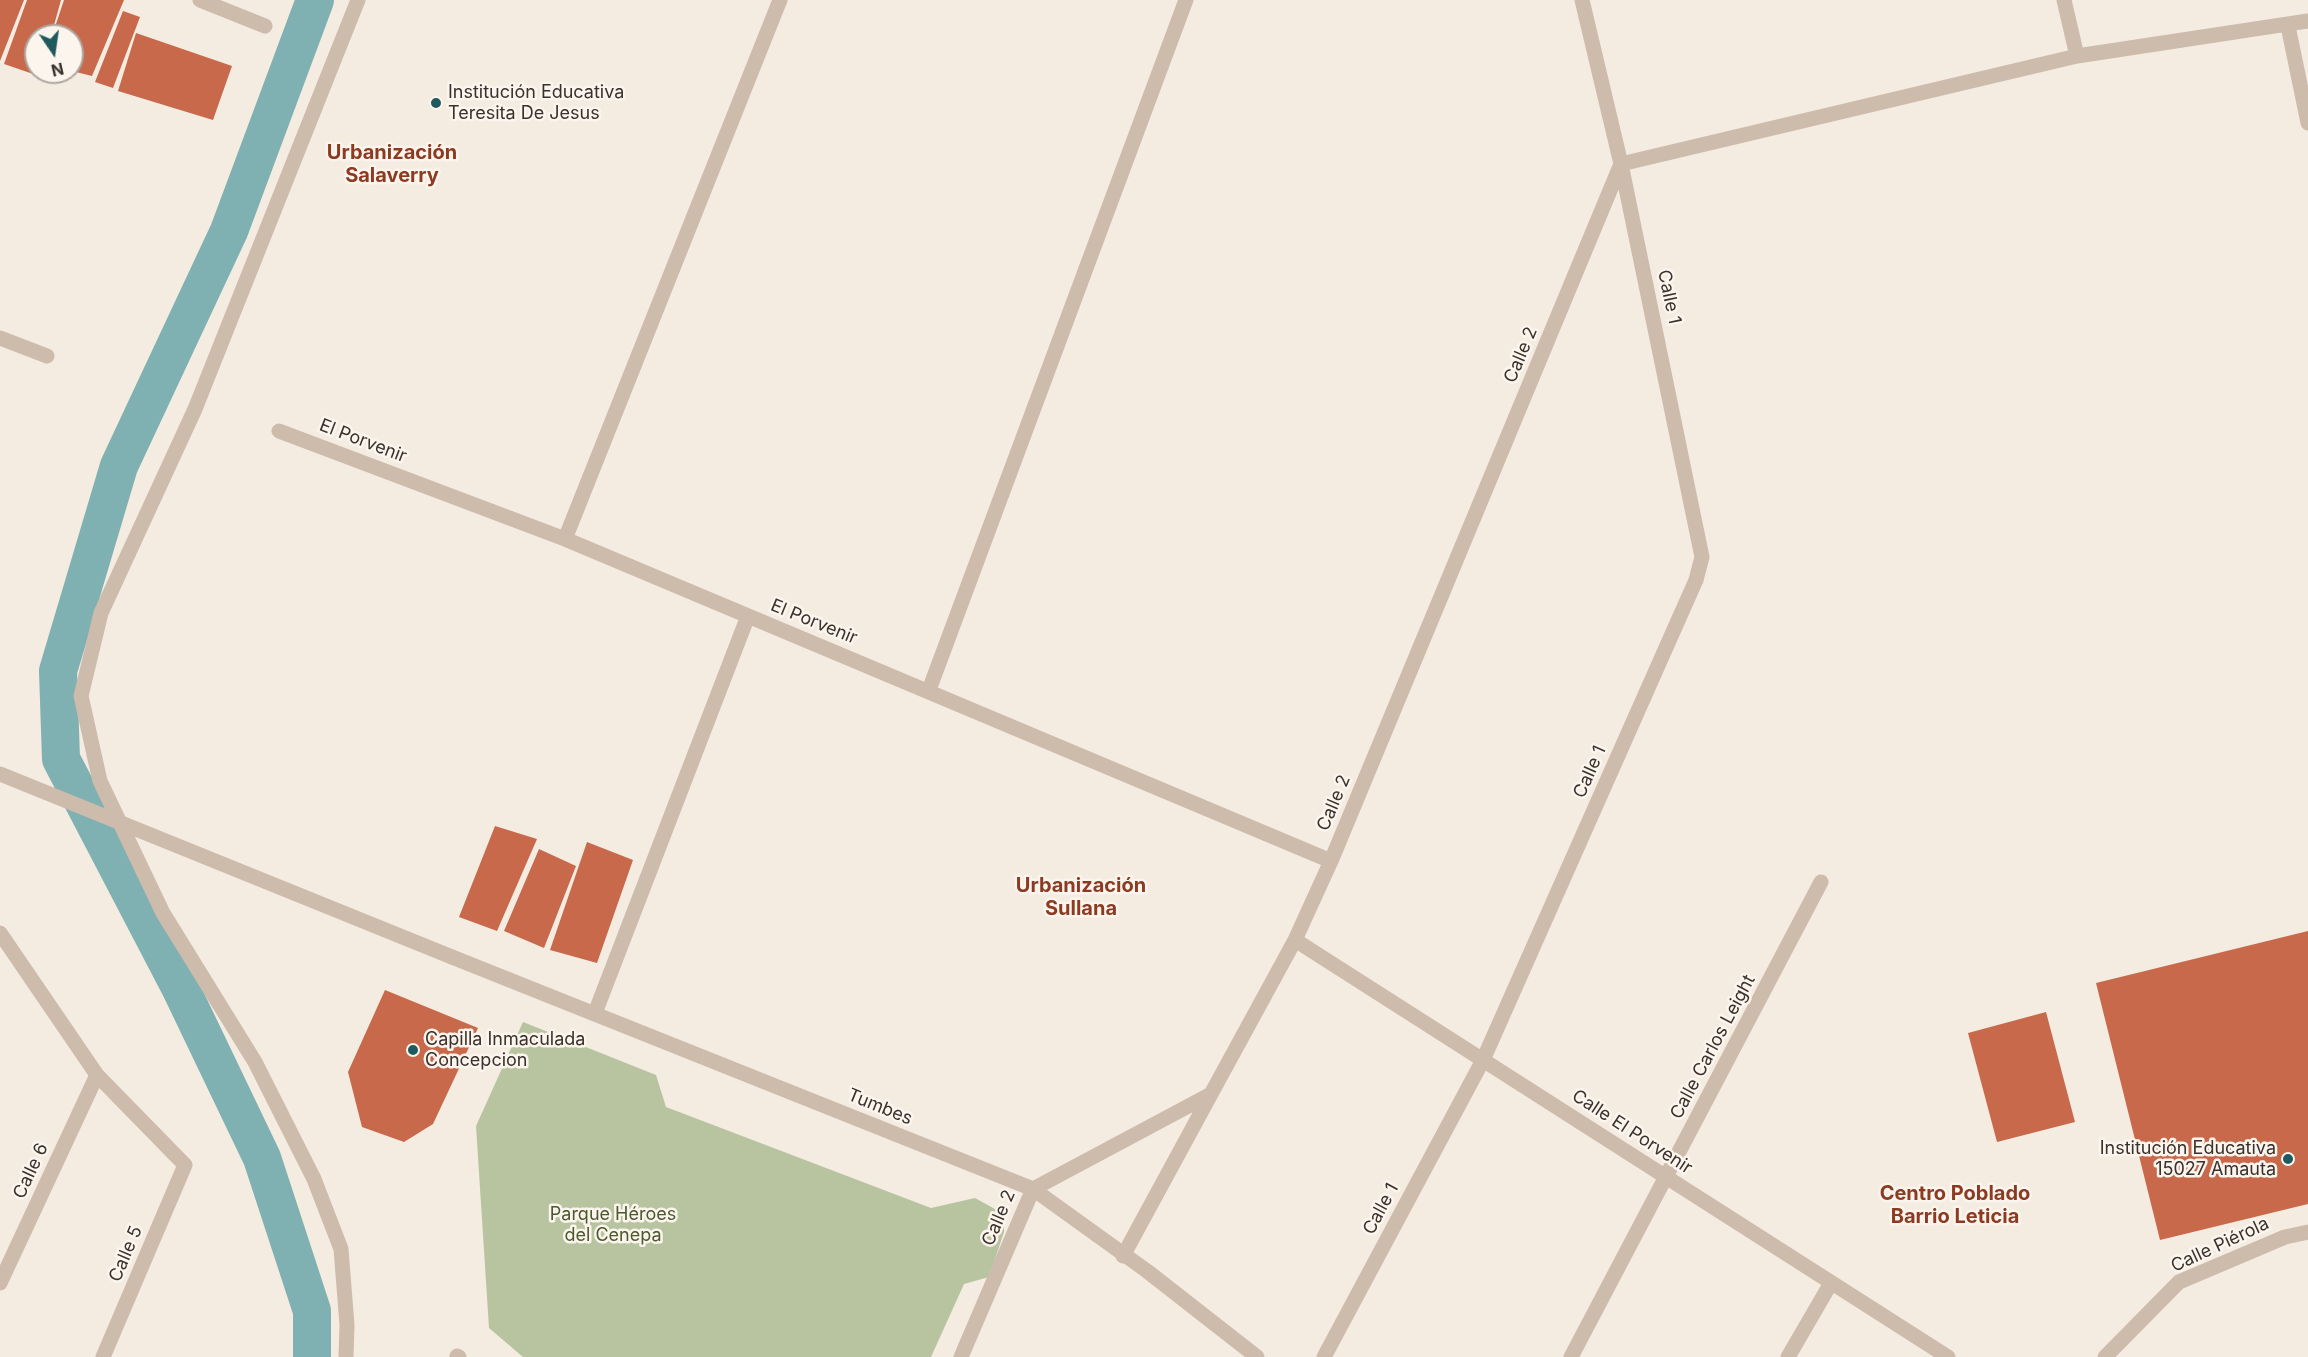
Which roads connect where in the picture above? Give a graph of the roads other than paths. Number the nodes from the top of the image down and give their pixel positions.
1 (200, 0) edge
2 (358, 0) edge
3 (780, 0) edge
4 (1186, 0) edge
5 (1582, 0) edge
6 (2064, 0) edge
7 (2308, 21) edge
8 (266, 26) dead end
9 (2288, 26) junction
10 (2077, 56) junction
11 (2308, 123) edge
12 (1622, 164) junction
13 (0, 338) edge
14 (47, 356) dead end
15 (279, 430) dead end
16 (565, 539) junction
17 (748, 616) junction
18 (929, 690) junction
19 (0, 774) edge
20 (1331, 861) junction
21 (1821, 882) dead end
22 (0, 933) edge
23 (1295, 940) junction
24 (595, 1014) junction
25 (1483, 1060) junction
26 (97, 1075) junction
27 (1211, 1094) junction
28 (1666, 1177) junction
29 (1033, 1189) junction
30 (2308, 1232) edge
31 (1123, 1256) junction
32 (1831, 1282) junction
33 (0, 1283) edge
34 (103, 1357) edge
35 (346, 1357) edge
36 (961, 1357) edge
37 (1257, 1357) edge
38 (1324, 1357) edge
39 (1571, 1357) edge
40 (1788, 1357) edge
41 (1948, 1357) edge
42 (2105, 1357) edge

1 - 8 street
2 - 35 street
3 - 16 street
4 - 18 street
5 - 12 street, Calle 1
6 - 10 street
7 - 9 street
9 - 10 street
9 - 11 street
10 - 12 street
12 - 20 street, Calle 2
12 - 25 street, Calle 1
13 - 14 street
15 - 16 street, El Porvenir
16 - 17 street, El Porvenir
17 - 18 street, El Porvenir
17 - 24 street
18 - 20 street, El Porvenir
19 - 24 street, Tumbes, bridge
20 - 23 street, Calle 2
21 - 28 street, Calle Carlos Leight
22 - 26 street
23 - 25 street, Calle El Porvenir
23 - 27 street, Calle 2
24 - 29 street, Tumbes
25 - 28 street, Calle El Porvenir
25 - 38 street, Calle 1
26 - 33 street, Calle 6
26 - 34 street, Calle 5
27 - 29 street, Calle 2
27 - 31 street
28 - 32 street, Calle El Porvenir
28 - 39 street, Calle Carlos Leight
29 - 31 street, Tumbes
29 - 36 street, Calle 2
30 - 42 street, Calle Piérola
31 - 37 street, Tumbes
32 - 40 street
32 - 41 street, Calle El Porvenir

